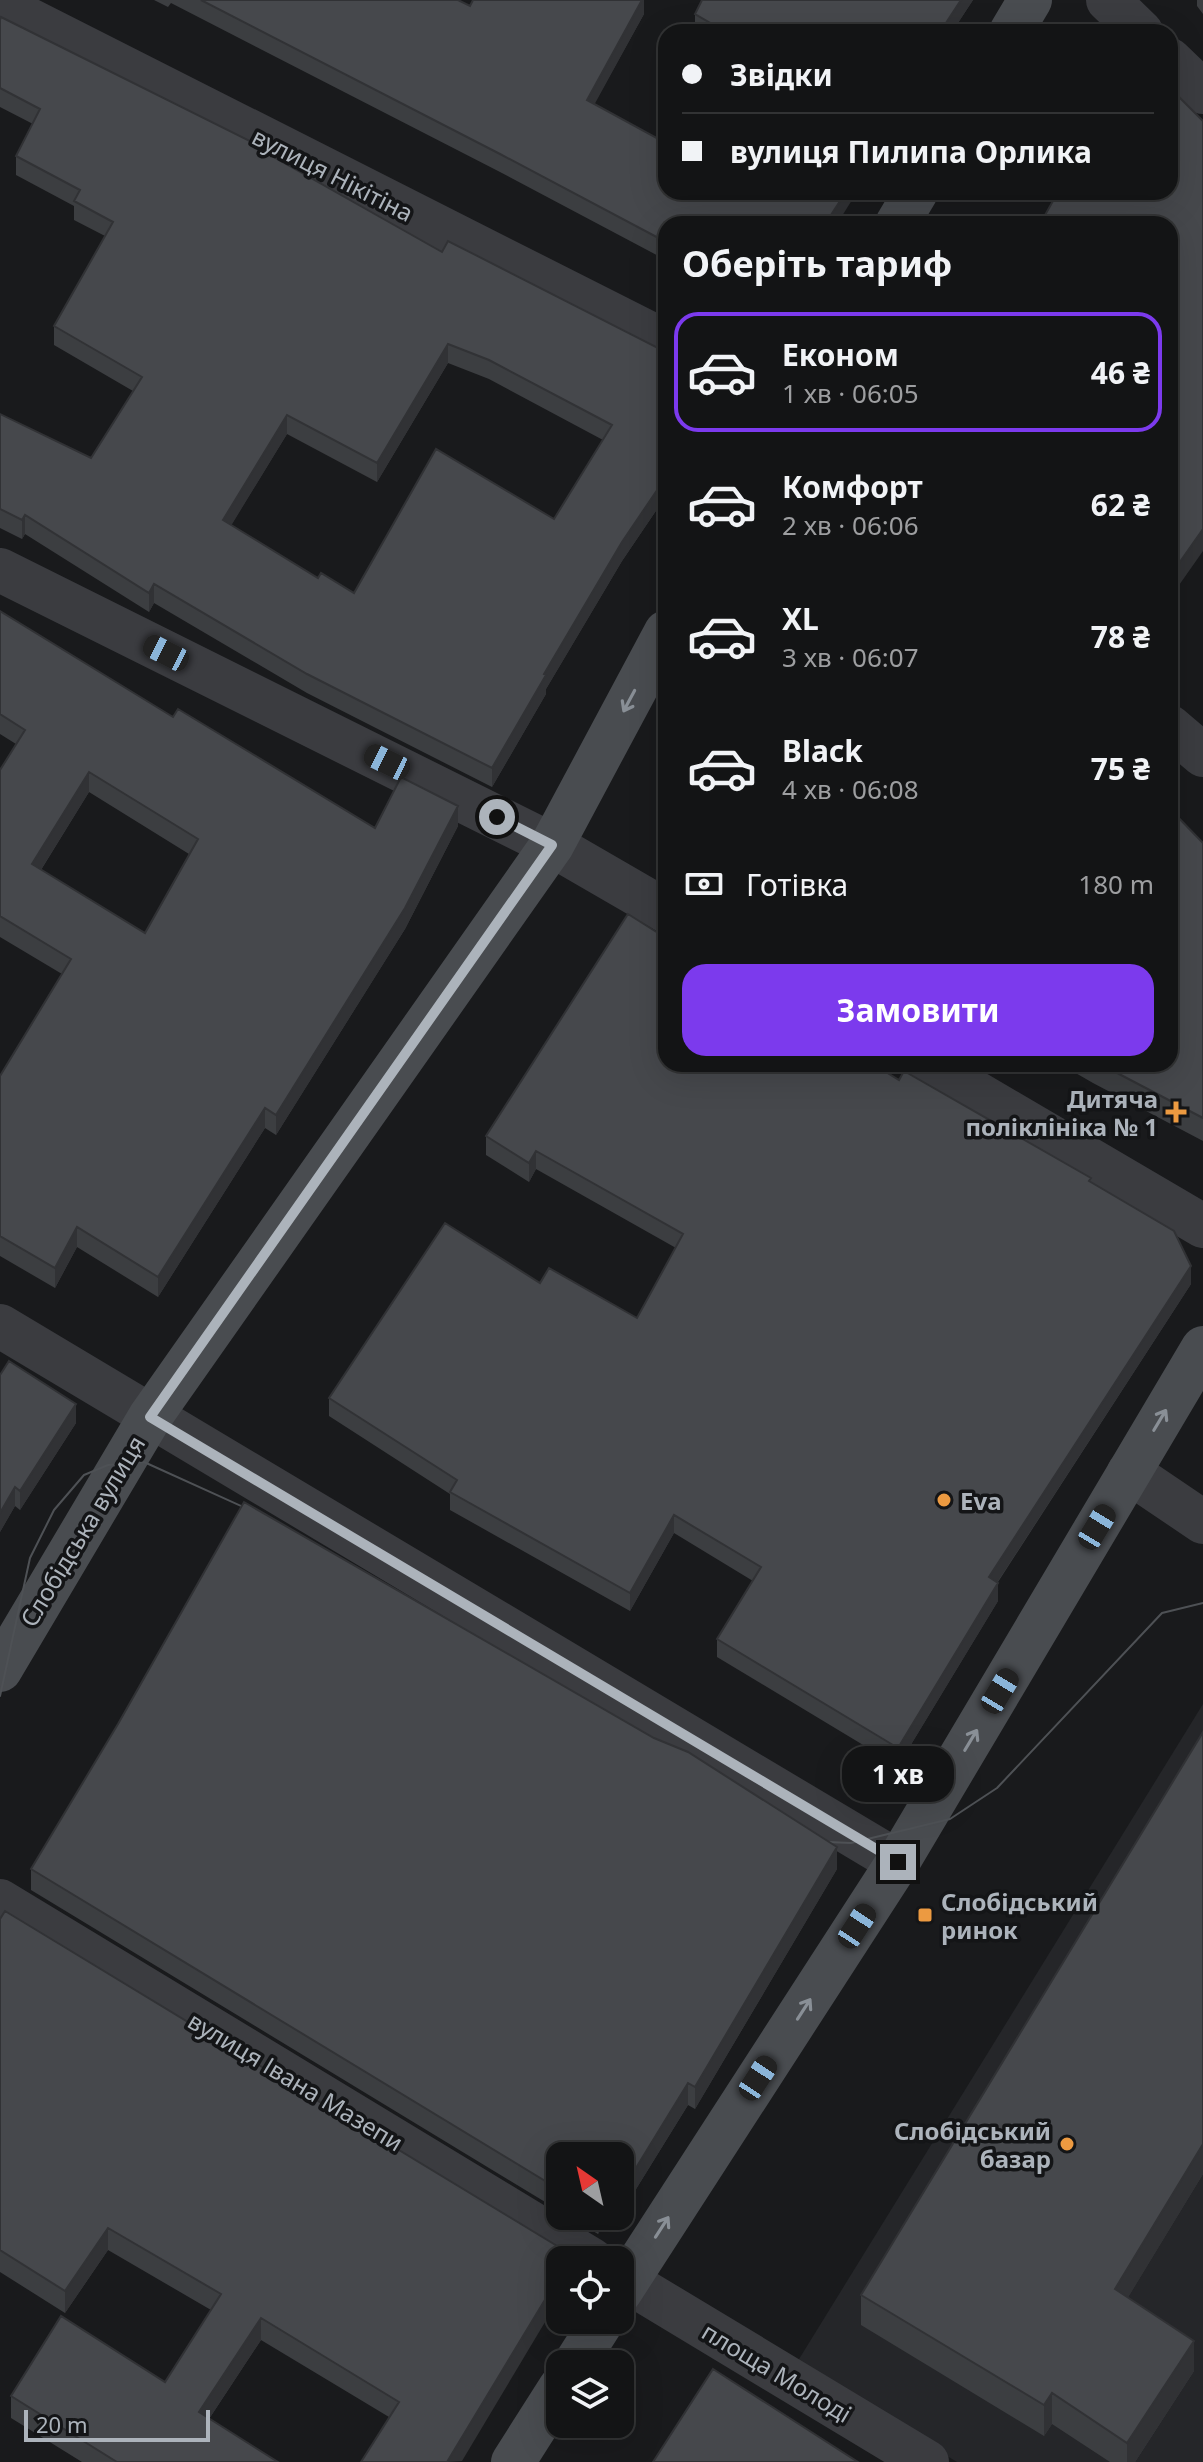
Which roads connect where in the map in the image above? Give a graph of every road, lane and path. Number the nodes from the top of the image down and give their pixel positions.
1 (1030, 0) edge
2 (1108, 0) edge
3 (0, 5) edge
4 (1016, 24) edge
5 (1133, 24) edge
6 (1178, 68) edge
7 (1203, 92) edge
8 (658, 338) edge
9 (0, 570) edge
10 (658, 647) edge
11 (1178, 734) edge
12 (1203, 755) edge
13 (552, 845) junction
14 (658, 906) edge
15 (941, 1072) edge
16 (1203, 1226) edge
17 (0, 1326) edge
18 (1203, 1348) edge
19 (150, 1417) junction
20 (1129, 1472) junction
21 (1203, 1522) edge
22 (0, 1670) edge
23 (898, 1862) junction
24 (0, 1901) edge
25 (563, 2246) edge
26 (634, 2250) edge
27 (634, 2289) edge
28 (546, 2410) edge
29 (513, 2462) edge
30 (927, 2462) edge

1 - 4 main road
2 - 5 street
3 - 8 street, вулиця Нікітіна
6 - 7 street
9 - 13 street
10 -> 13 main road, Слобідська вулиця
11 - 12 street
13 - 14 street
13 - 19 main road, Слобідська вулиця
15 - 16 street
17 - 19 street
20 -> 18 main road
19 - 22 main road, Слобідська вулиця
19 - 23 street
20 - 21 street
23 -> 20 main road
26 -> 23 main road
24 - 25 street, вулиця Івана Мазепи
27 - 30 street, площа Молоді
28 - 29 main road

